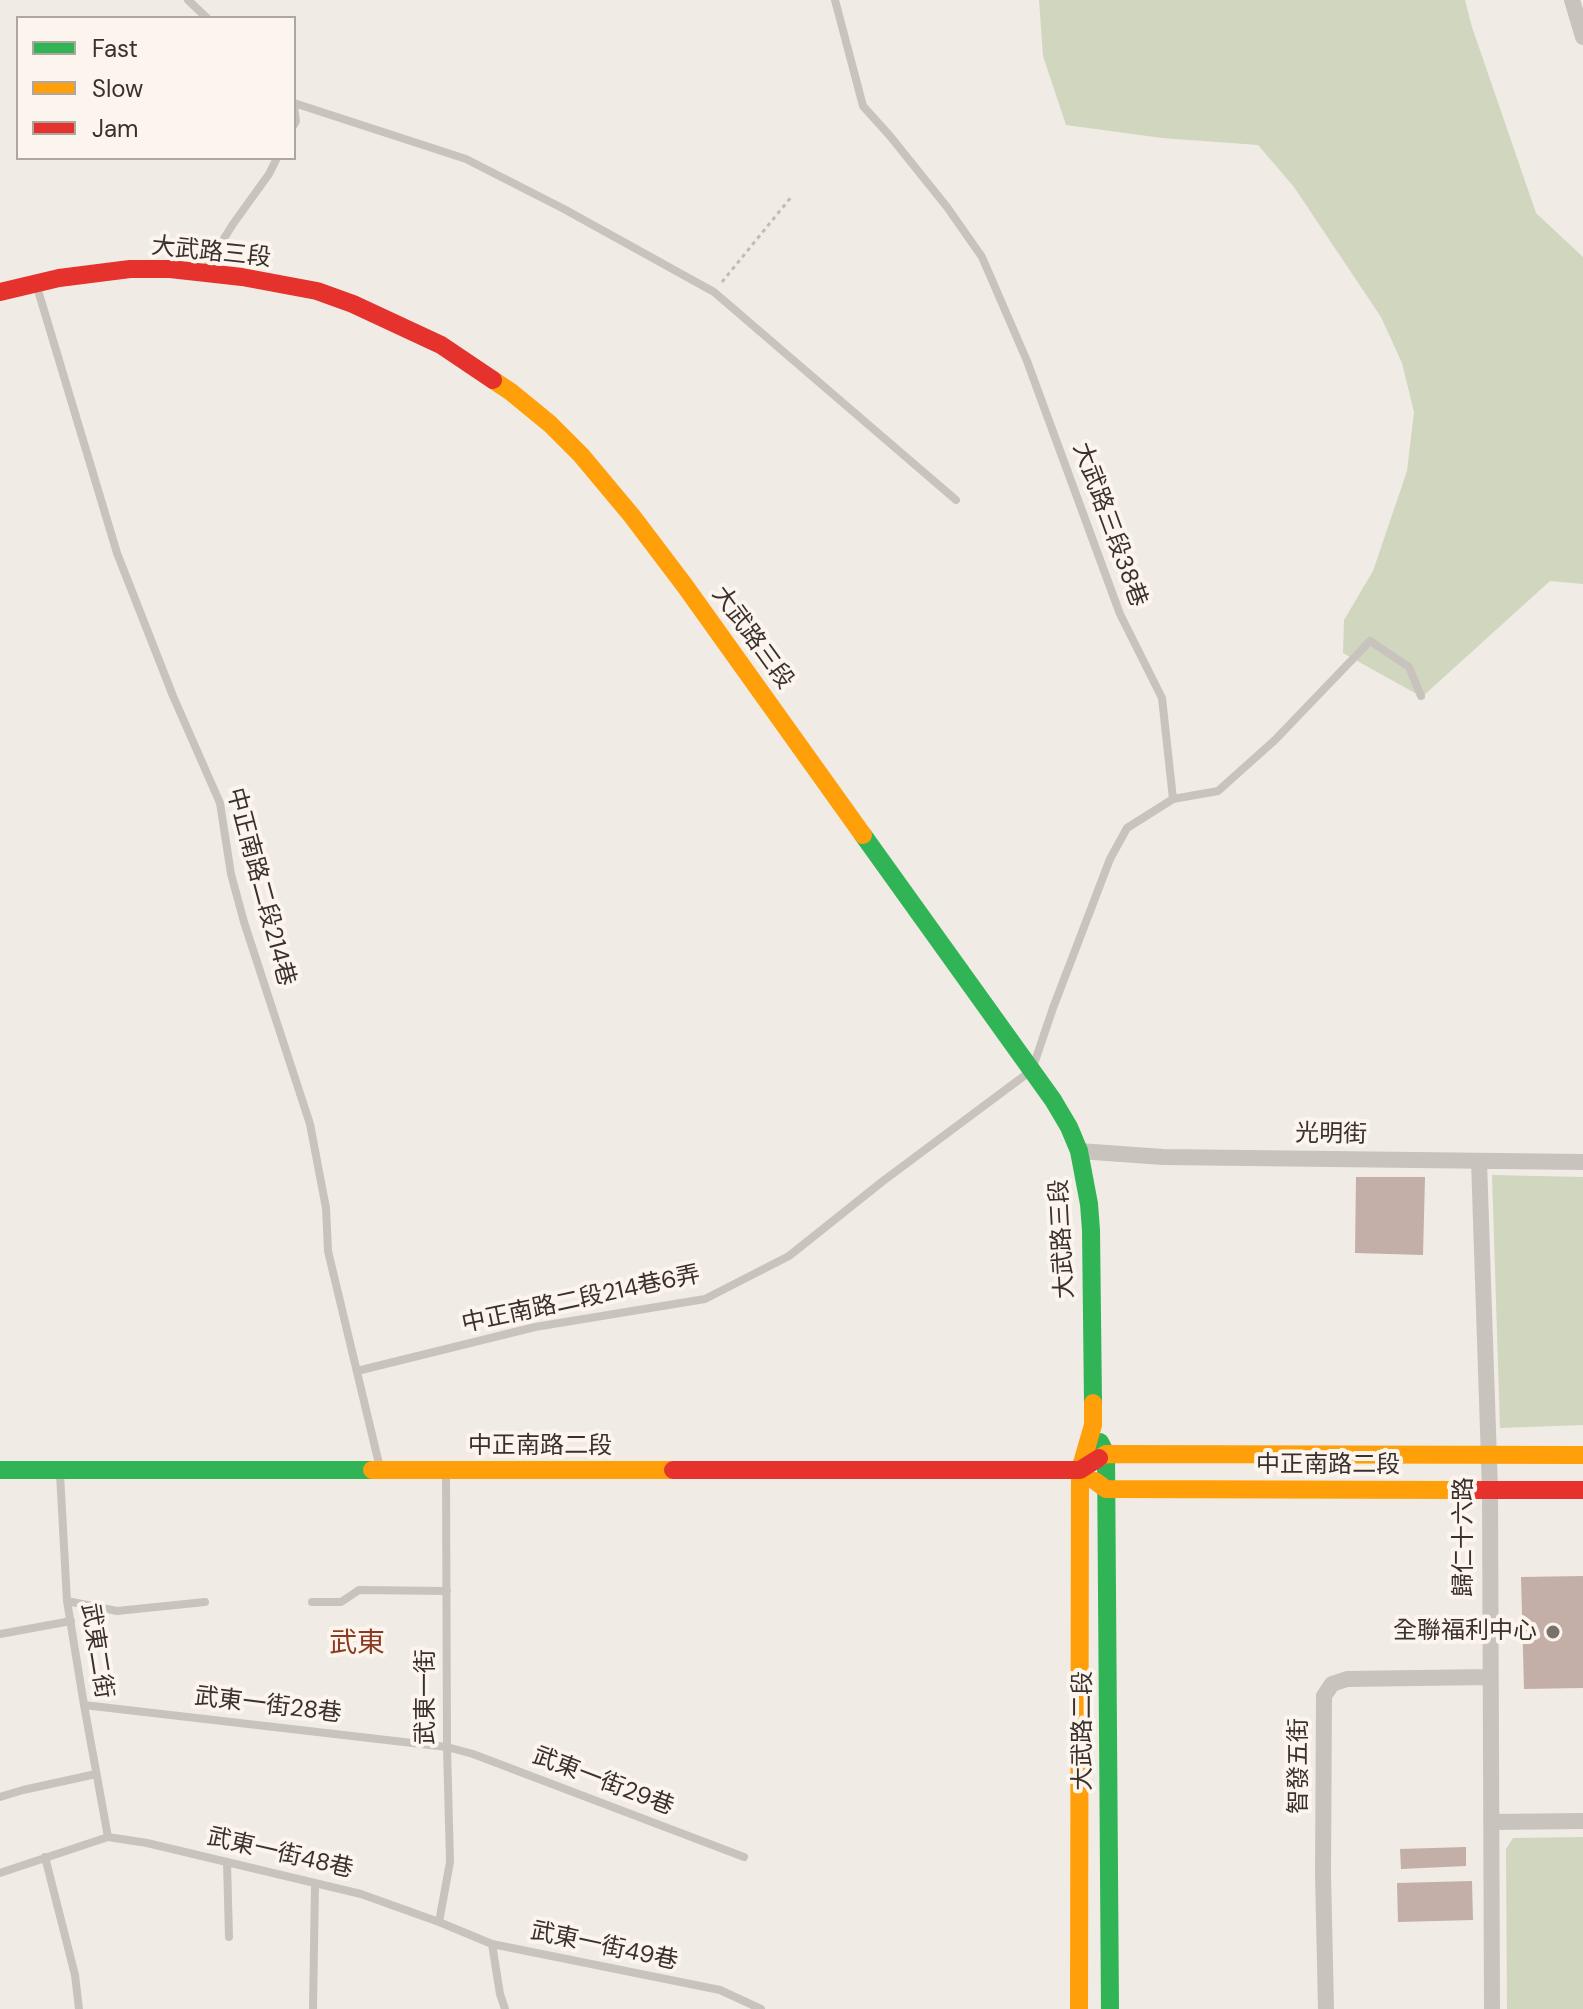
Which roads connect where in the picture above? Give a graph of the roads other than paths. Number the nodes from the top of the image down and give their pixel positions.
1 (188, 0) edge
2 (835, 0) edge
3 (1577, 7) edge
4 (205, 16) edge
5 (1583, 37) edge
6 (296, 106) edge
7 (276, 160) edge
8 (203, 273) junction
9 (36, 283) junction
10 (0, 292) edge
11 (956, 500) dead end
12 (1421, 696) dead end
13 (1173, 799) junction
14 (1032, 1070) junction
15 (1079, 1151) junction
16 (1479, 1161) junction
17 (1583, 1162) edge
18 (357, 1371) junction
19 (1093, 1425) junction
20 (1106, 1454) junction
21 (1488, 1454) junction
22 (1583, 1455) edge
23 (0, 1470) edge
24 (60, 1470) junction
25 (1080, 1470) junction
26 (380, 1471) junction
27 (446, 1471) junction
28 (1106, 1489) junction
29 (1490, 1490) junction
30 (1583, 1490) edge
31 (447, 1591) junction
32 (67, 1601) junction
33 (205, 1602) dead end
34 (312, 1602) dead end
35 (71, 1621) junction
36 (0, 1634) edge
37 (1489, 1677) junction
38 (84, 1705) junction
39 (447, 1747) junction
40 (96, 1774) junction
41 (0, 1797) edge
42 (1583, 1821) edge
43 (1491, 1822) junction
44 (108, 1837) junction
45 (45, 1857) junction
46 (744, 1857) dead end
47 (227, 1862) junction
48 (0, 1873) edge
49 (315, 1884) junction
50 (439, 1922) junction
51 (229, 1937) dead end
52 (492, 1944) junction
53 (79, 2009) edge
54 (313, 2009) edge
55 (505, 2009) edge
56 (761, 2009) edge
57 (1079, 2009) edge
58 (1110, 2009) edge
59 (1326, 2009) edge
60 (1492, 2009) edge

1 - 4 lane
2 - 13 lane, 大武路三段38巷
3 - 5 street
6 - 11 lane
7 - 8 lane
8 - 9 street, 大武路三段
8 - 14 street, 大武路三段
9 - 10 street, 大武路三段
9 - 18 lane, 中正南路二段214巷
12 - 13 lane
13 - 14 lane
14 - 15 street, 大武路三段
14 - 18 lane, 中正南路二段214巷6弄
15 - 16 street, 光明街
15 - 19 street, 大武路三段
16 - 17 street, 光明街
16 - 21 street, 歸仁十六路
18 - 26 lane, 中正南路二段214巷
19 - 20 street, 大武路三段
19 - 25 street, 大武路三段
20 - 21 street, 中正南路二段
20 - 25 street
20 - 28 street, 大武路二段
21 - 22 street, 中正南路二段
21 - 29 street, 歸仁十六路
23 - 24 street, 中正南路二段
24 - 26 street, 中正南路二段
24 - 32 lane, 武東二街
25 - 27 street, 中正南路二段
25 - 28 street
25 - 57 street, 大武路二段
26 - 27 street, 中正南路二段
27 - 31 lane, 武東一街
28 - 29 street, 中正南路二段
28 - 58 street, 大武路二段
29 - 30 street, 中正南路二段
29 - 37 street, 歸仁十六路
31 - 34 lane
31 - 39 lane, 武東一街
32 - 33 lane
32 - 35 lane, 武東二街
35 - 36 lane
35 - 38 lane, 武東二街
37 - 43 street, 歸仁十六路
37 - 59 street, 智發五街
38 - 39 lane, 武東一街28巷
38 - 40 lane, 武東二街
39 - 46 lane, 武東一街29巷
39 - 50 lane, 武東一街
40 - 41 lane
40 - 44 lane, 武東二街
42 - 43 street
43 - 60 street, 歸仁十六路
44 - 45 lane
44 - 47 lane, 武東一街48巷
45 - 48 lane
45 - 53 lane
47 - 49 lane, 武東一街48巷
47 - 51 lane
49 - 50 lane, 武東一街48巷
49 - 54 lane
50 - 52 lane, 武東一街49巷
52 - 55 lane
52 - 56 lane, 武東一街49巷

